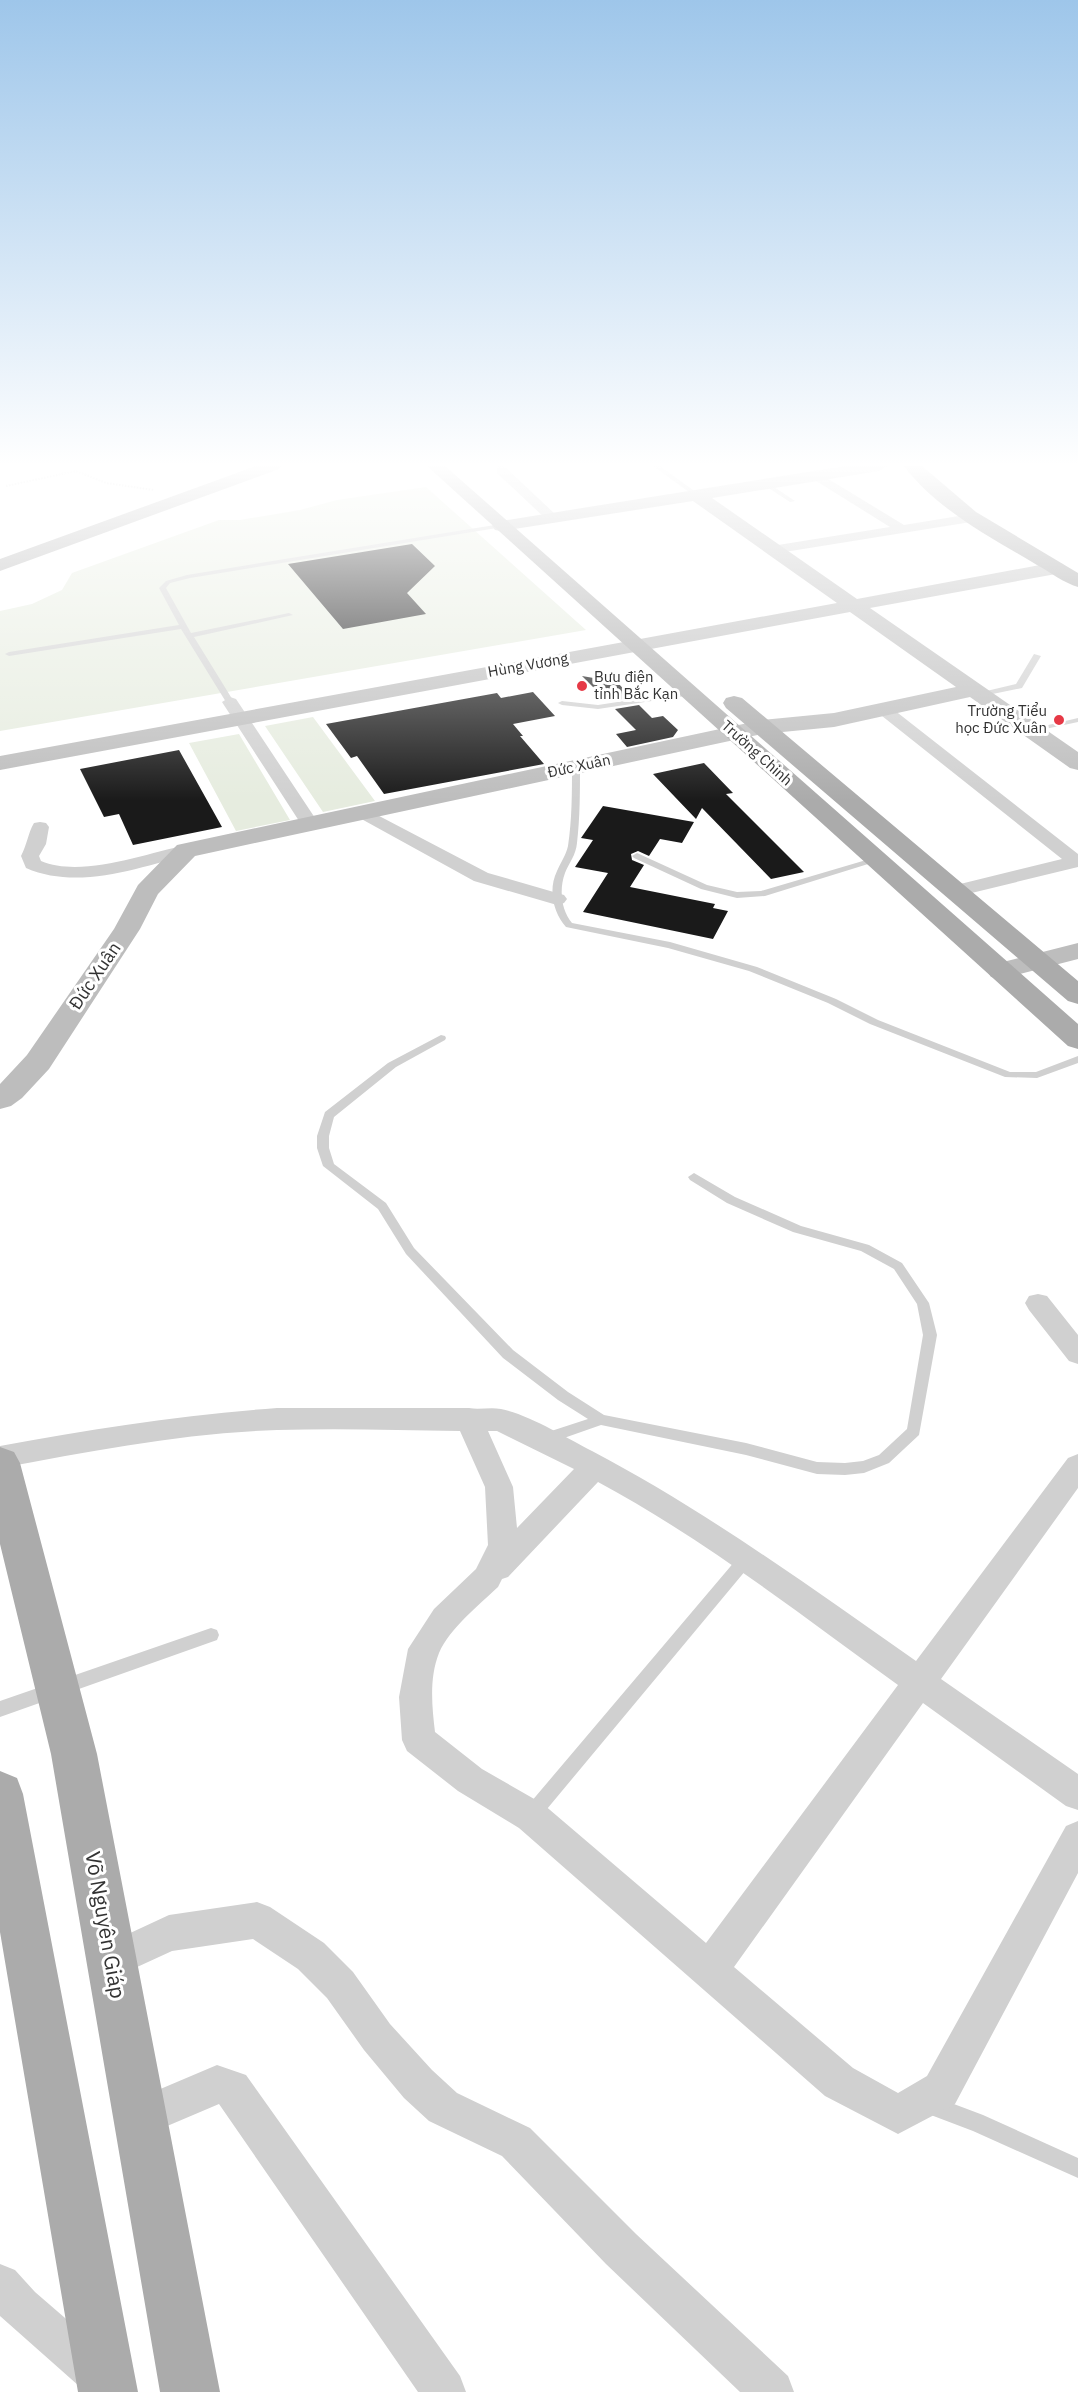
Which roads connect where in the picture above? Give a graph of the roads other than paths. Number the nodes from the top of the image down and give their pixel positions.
1 (183, 578) edge
2 (572, 578) edge
3 (812, 578) edge
4 (904, 578) edge
5 (1003, 578) edge
6 (832, 591) junction
7 (852, 605) junction
8 (289, 615) dead end
9 (184, 626) junction
10 (190, 636) junction
11 (639, 636) junction
12 (9, 654) dead end
13 (1037, 656) dead end
14 (977, 692) junction
15 (689, 693) junction
16 (562, 703) dead end
17 (883, 709) junction
18 (235, 710) junction
19 (1078, 720) edge
20 (762, 727) junction
21 (1031, 730) junction
22 (734, 733) junction
23 (0, 744) edge
24 (0, 763) edge
25 (1078, 763) edge
26 (576, 767) junction
27 (362, 812) junction
28 (310, 824) junction
29 (40, 827) dead end
30 (186, 850) junction
31 (908, 852) junction
32 (637, 856) dead end
33 (876, 860) junction
34 (1077, 861) edge
35 (955, 891) junction
36 (557, 899) junction
37 (1078, 951) edge
38 (1038, 961) junction
39 (1001, 971) junction
40 (1078, 995) edge
41 (441, 1038) dead end
42 (1078, 1040) edge
43 (1078, 1059) edge
44 (0, 1099) edge
45 (694, 1177) dead end
46 (1038, 1303) dead end
47 (1078, 1354) edge
48 (469, 1419) junction
49 (601, 1420) junction
50 (543, 1439) junction
51 (0, 1457) edge
52 (0, 1463) edge
53 (595, 1466) junction
54 (1078, 1466) edge
55 (746, 1559) junction
56 (487, 1578) junction
57 (210, 1635) dead end
58 (920, 1680) junction
59 (57, 1689) junction
60 (0, 1709) edge
61 (0, 1794) edge
62 (1078, 1794) edge
63 (531, 1816) junction
64 (1078, 1838) edge
65 (111, 1961) junction
66 (709, 1970) junction
67 (920, 2101) junction
68 (139, 2118) junction
69 (1078, 2168) edge
70 (0, 2285) edge
71 (106, 2386) edge
72 (190, 2392) edge
73 (444, 2392) edge
74 (772, 2392) edge

1 - 9 lane
2 - 11 main road, Trường Chinh
3 - 6 street
4 - 6 street, Hùng Vương
5 - 7 street, Hùng Vương
6 - 7 street
6 - 11 street, Hùng Vương
7 - 11 street, Hùng Vương
7 - 14 street
8 - 10 lane
9 - 10 lane
9 - 12 lane
10 - 18 lane
11 - 15 main road, Trường Chinh
11 - 18 street, Hùng Vương
11 - 20 main road, Trường Chinh
13 - 14 lane
14 - 17 street, Đức Xuân
14 - 21 street
15 - 16 lane
15 - 22 main road, Trường Chinh
17 - 20 street, Đức Xuân
17 - 34 street
18 - 23 street, Hùng Vương
18 - 24 street, Hùng Vương
18 - 28 street
19 - 21 lane
20 - 22 street, Đức Xuân
20 - 31 main road, Trường Chinh
21 - 25 street
22 - 26 street, Đức Xuân
22 - 33 main road, Trường Chinh
26 - 27 street, Đức Xuân
26 - 36 lane
27 - 28 street, Đức Xuân
27 - 36 street
28 - 30 street, Đức Xuân
29 - 30 street, Đức Xuân
30 - 44 street, Đức Xuân
31 - 33 main road
31 - 35 main road, Trường Chinh
32 - 33 lane
33 - 39 main road, Trường Chinh
34 - 35 street
35 - 38 main road, Trường Chinh
36 - 43 lane
37 - 38 street
38 - 39 street
38 - 40 main road, Trường Chinh
39 - 42 main road, Trường Chinh
41 - 49 lane
45 - 49 lane
46 - 47 street
48 - 50 street
48 - 51 street
48 - 56 street
49 - 50 lane
50 - 53 street
52 - 59 main road, Võ Nguyên Giáp
53 - 55 street
53 - 56 street
54 - 58 street
55 - 58 street
55 - 63 lane
56 - 63 street
57 - 59 lane
58 - 62 street
58 - 66 street
59 - 60 lane
59 - 65 main road, Võ Nguyên Giáp
61 - 71 main road
63 - 66 street
64 - 67 street
65 - 68 main road, Võ Nguyên Giáp
65 - 74 street
66 - 67 street
67 - 69 lane
68 - 72 main road, Võ Nguyên Giáp
68 - 73 street
70 - 71 street

